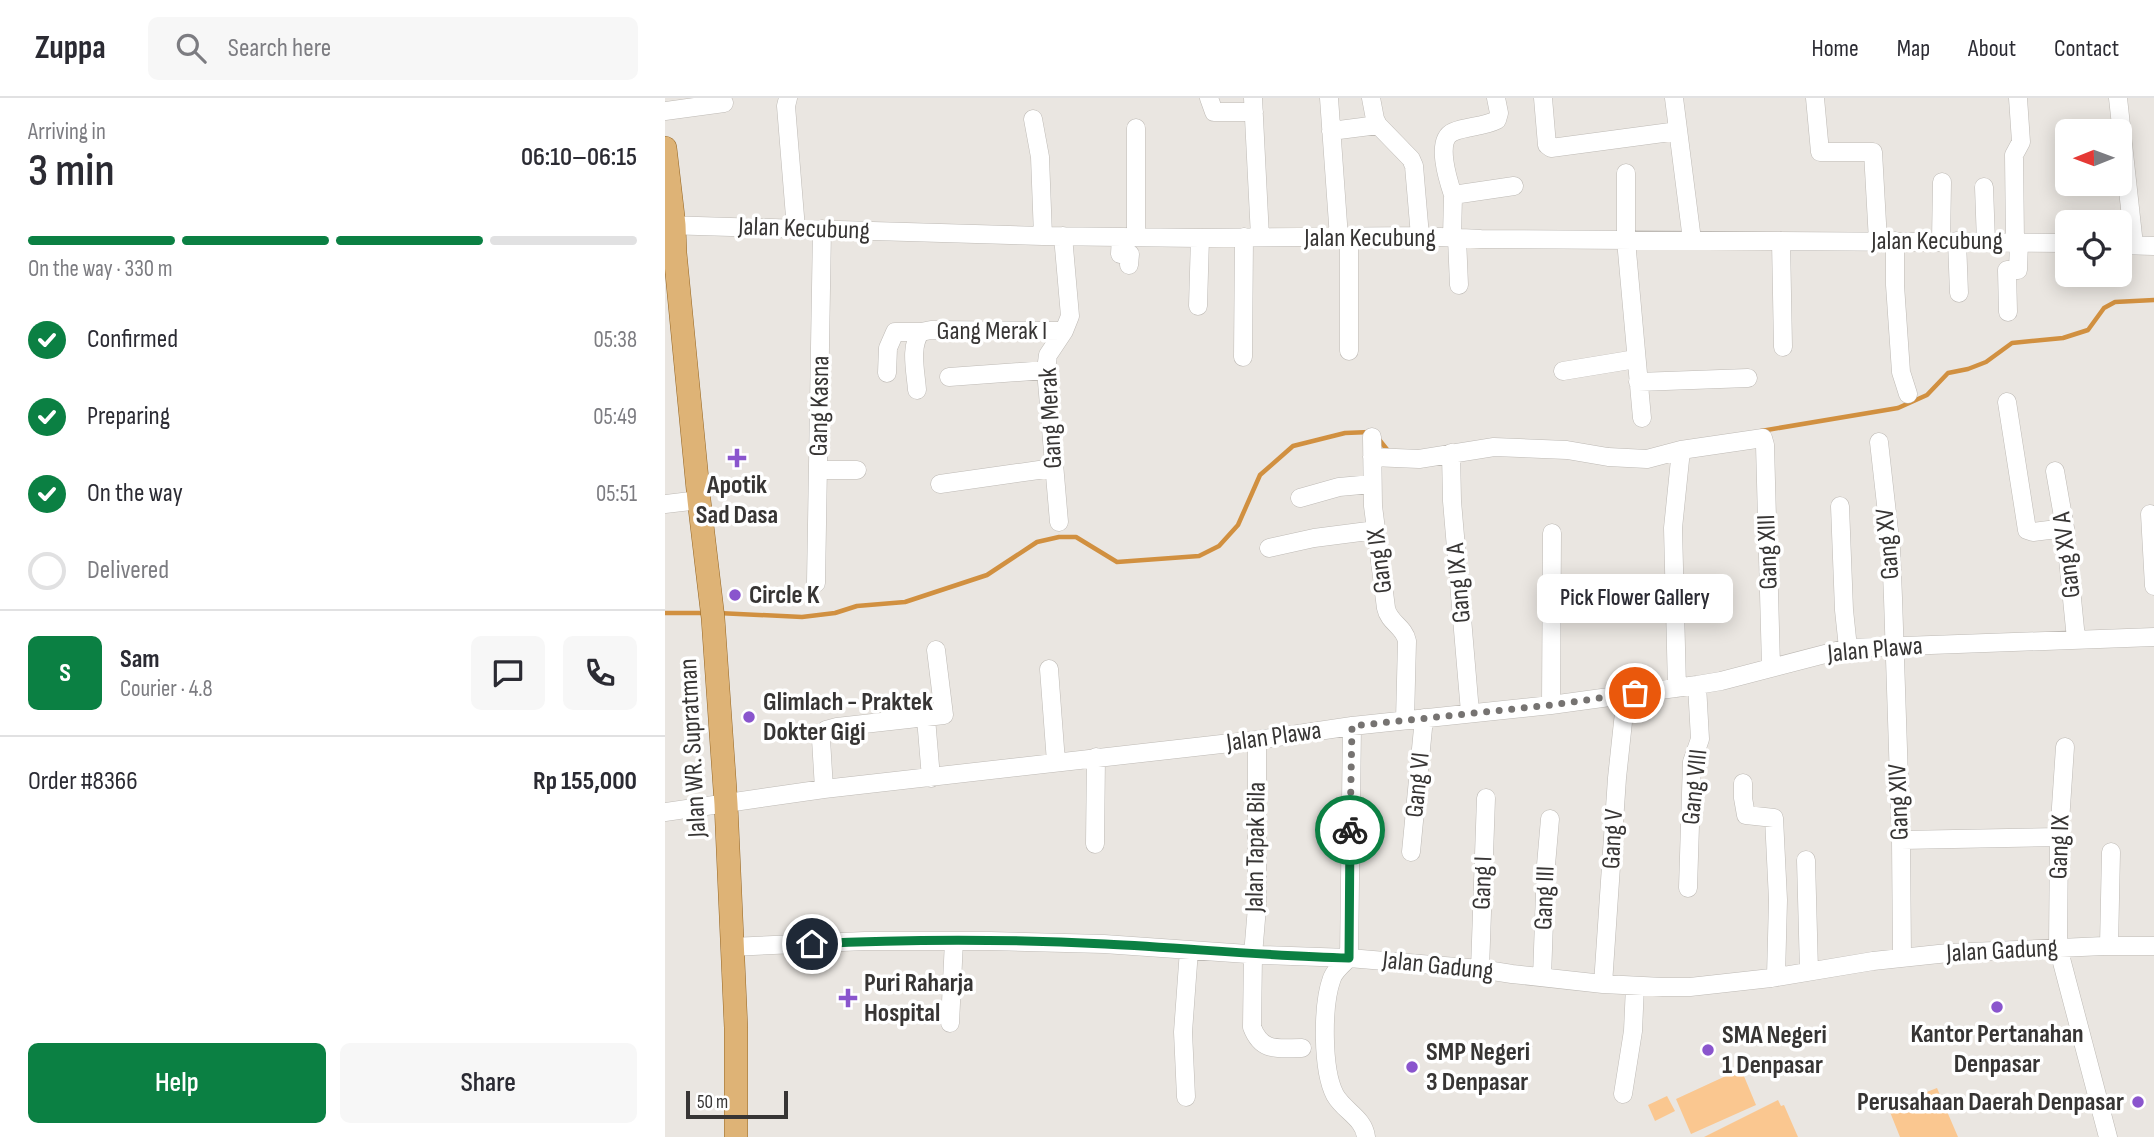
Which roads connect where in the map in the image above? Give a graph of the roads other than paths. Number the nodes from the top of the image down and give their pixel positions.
1 (788, 98) edge
2 (1209, 98) edge
3 (1329, 98) edge
4 (1371, 98) edge
5 (1496, 98) edge
6 (1543, 98) edge
7 (1674, 98) edge
8 (1815, 98) edge
9 (2018, 98) edge
10 (2118, 98) edge
11 (724, 103) dead end
12 (1253, 105) edge
13 (665, 111) edge
14 (1033, 118) dead end
15 (1378, 125) junction
16 (1136, 128) dead end
17 (1331, 131) junction
18 (1678, 131) junction
19 (665, 148) edge
20 (1626, 173) dead end
21 (1942, 182) dead end
22 (1514, 186) dead end
23 (1984, 187) dead end
24 (1453, 195) junction
25 (2125, 210) edge
26 (670, 225) edge
27 (796, 229) junction
28 (822, 229) junction
29 (1043, 236) junction
30 (1063, 236) junction
31 (1420, 236) junction
32 (1128, 237) junction
33 (1252, 237) junction
34 (1344, 238) junction
35 (1455, 238) junction
36 (1200, 239) junction
37 (1626, 240) junction
38 (1692, 240) junction
39 (1781, 241) junction
40 (1886, 241) junction
41 (1949, 241) junction
42 (1986, 242) junction
43 (2017, 242) junction
44 (2055, 243) edge
45 (2132, 245) edge
46 (2154, 246) edge
47 (1129, 265) dead end
48 (1459, 285) dead end
49 (1959, 293) dead end
50 (1198, 306) dead end
51 (2008, 312) dead end
52 (1064, 331) junction
53 (921, 332) junction
54 (1783, 347) dead end
55 (1349, 351) dead end
56 (1243, 358) dead end
57 (1636, 359) junction
58 (1046, 370) junction
59 (1563, 370) dead end
60 (887, 373) dead end
61 (949, 377) dead end
62 (1748, 378) dead end
63 (1638, 382) junction
64 (917, 390) dead end
65 (1908, 394) dead end
66 (2007, 402) dead end
67 (1642, 418) dead end
68 (1372, 437) dead end
69 (1879, 442) dead end
70 (1681, 450) junction
71 (1451, 453) junction
72 (1372, 457) junction
73 (1053, 468) junction
74 (818, 470) junction
75 (857, 470) dead end
76 (2055, 471) dead end
77 (940, 484) dead end
78 (1372, 484) junction
79 (1300, 498) dead end
80 (699, 500) junction
81 (665, 504) edge
82 (1840, 506) dead end
83 (2150, 514) dead end
84 (1059, 522) dead end
85 (2065, 528) junction
86 (1376, 530) junction
87 (1552, 533) dead end
88 (1269, 548) dead end
89 (815, 583) dead end
90 (2154, 586) edge
91 (2154, 637) edge
92 (2077, 639) junction
93 (1895, 646) junction
94 (1848, 648) junction
95 (936, 650) dead end
96 (1771, 666) junction
97 (1049, 669) dead end
98 (1697, 685) junction
99 (1677, 688) junction
100 (1626, 694) junction
101 (1551, 705) junction
102 (1471, 712) junction
103 (926, 718) junction
104 (1424, 718) junction
105 (1405, 720) junction
106 (1352, 726) junction
107 (1257, 740) junction
108 (2064, 747) dead end
109 (1096, 757) junction
110 (1056, 762) junction
111 (932, 778) junction
112 (1743, 783) dead end
113 (824, 789) junction
114 (1486, 798) dead end
115 (726, 804) junction
116 (665, 812) edge
117 (1550, 819) dead end
118 (2059, 837) junction
119 (1901, 840) junction
120 (1095, 844) dead end
121 (1411, 852) dead end
122 (2111, 852) dead end
123 (1806, 860) dead end
124 (1688, 888) dead end
125 (954, 941) junction
126 (2109, 946) junction
127 (2154, 946) edge
128 (731, 947) junction
129 (2058, 947) junction
130 (1189, 950) junction
131 (1253, 954) junction
132 (1349, 958) junction
133 (1902, 958) junction
134 (1480, 969) junction
135 (1809, 971) junction
136 (1776, 976) junction
137 (1542, 978) junction
138 (1603, 984) junction
139 (1635, 986) junction
140 (950, 1023) dead end
141 (1302, 1048) dead end
142 (1623, 1094) dead end
143 (1187, 1097) dead end
144 (736, 1137) edge
145 (1366, 1137) edge
146 (2108, 1137) edge

1 - 27 street
2 - 12 street
3 - 17 street
4 - 15 street
5 - 24 street
6 - 18 street
7 - 18 street
8 - 40 street
9 - 43 street
10 - 25 street
11 - 13 street
12 - 33 street
14 - 29 street
15 - 17 street
15 - 31 street
16 - 32 street
17 - 34 street
18 - 38 street
19 - 26 main road, Jalan WR. Supratman
20 - 37 street
21 - 41 street
22 - 24 street
23 - 42 street
24 - 35 street
26 - 27 street, Jalan Kecubung
26 - 80 main road, Jalan WR. Supratman
27 - 28 street, Jalan Kecubung
28 - 29 street, Jalan Kecubung
28 - 74 street, Gang Kasna
29 - 30 street, Jalan Kecubung
30 - 32 street, Jalan Kecubung
30 - 52 street, Gang Merak
31 - 34 street, Jalan Kecubung
31 - 35 street, Jalan Kecubung
32 - 36 street, Jalan Kecubung
32 - 47 street
33 - 34 street, Jalan Kecubung
33 - 36 street, Jalan Kecubung
33 - 56 street
34 - 55 street
35 - 37 street, Jalan Kecubung
35 - 48 street
36 - 50 street
37 - 38 street, Jalan Kecubung
37 - 57 street
38 - 39 street, Jalan Kecubung
39 - 40 street, Jalan Kecubung
39 - 54 street
40 - 41 street, Jalan Kecubung
40 - 65 street
41 - 42 street, Jalan Kecubung
41 - 49 street
42 - 43 street, Jalan Kecubung
43 - 44 street, Jalan Kecubung
43 - 51 street
45 - 46 street
52 - 53 street, Gang Merak I
52 - 58 street, Gang Merak
53 - 60 street, Gang Merak I
53 - 64 street, Gang Merak I
57 - 59 street
57 - 63 street
58 - 61 street
58 - 73 street, Gang Merak
62 - 63 street
63 - 67 street
66 - 85 street
68 - 72 street, Gang IX
69 - 93 street, Gang XV
70 - 71 street
70 - 96 street, Gang XIII
70 - 99 street
71 - 72 street
71 - 102 street, Gang IX A
72 - 78 street, Gang IX
73 - 77 street
73 - 84 street, Gang Merak
74 - 75 street
74 - 89 street, Gang Kasna
76 - 85 street, Gang XV A
78 - 79 street
78 - 86 street, Gang IX
80 - 81 street
80 - 115 main road, Jalan WR. Supratman
82 - 94 street
83 - 90 street
85 - 92 street, Gang XV A
86 - 88 street
86 - 105 street, Gang IX
87 - 101 street
91 - 92 street, Jalan Plawa
92 - 93 street, Jalan Plawa
93 - 94 street, Jalan Plawa
93 - 119 street, Gang XIV
94 - 96 street, Jalan Plawa
95 - 103 street
96 - 98 street, Jalan Plawa
97 - 110 street
98 - 99 street, Jalan Plawa
98 - 124 street, Gang VIII
99 - 100 street, Jalan Plawa
100 - 101 street, Jalan Plawa
100 - 138 street, Gang V
101 - 102 street, Jalan Plawa
102 - 104 street, Jalan Plawa
103 - 111 street
103 - 113 street
104 - 105 street, Jalan Plawa
104 - 121 street, Gang VI
105 - 106 street, Jalan Plawa
106 - 107 street, Jalan Plawa
106 - 132 street
107 - 109 street, Jalan Plawa
107 - 131 street, Jalan Tapak Bila
108 - 118 street, Gang IX
109 - 110 street, Jalan Plawa
109 - 120 street
110 - 111 street, Jalan Plawa
111 - 113 street, Jalan Plawa
112 - 136 street
113 - 115 street, Jalan Plawa
114 - 134 street, Gang I
115 - 116 street, Jalan Plawa
115 - 128 main road, Jalan WR. Supratman
117 - 137 street, Gang III
118 - 119 street
118 - 129 street, Gang IX
119 - 133 street, Gang XIV
122 - 126 street
123 - 135 street
125 - 128 street, Jalan Gadung
125 - 130 street, Jalan Gadung
125 - 140 street
126 - 127 street, Jalan Gadung
126 - 129 street, Jalan Gadung
128 - 144 main road, Jalan WR. Supratman
129 - 133 street, Jalan Gadung
129 - 146 street, Gang IX
130 - 131 street, Jalan Gadung
130 - 143 street
131 - 132 street, Jalan Gadung
131 - 141 street, Jalan Tapak Bila
132 - 134 street, Jalan Gadung
132 - 145 street
133 - 135 street, Jalan Gadung
134 - 137 street, Jalan Gadung
135 - 136 street, Jalan Gadung
136 - 139 street, Jalan Gadung
137 - 138 street, Jalan Gadung
138 - 139 street, Jalan Gadung
139 - 142 street

